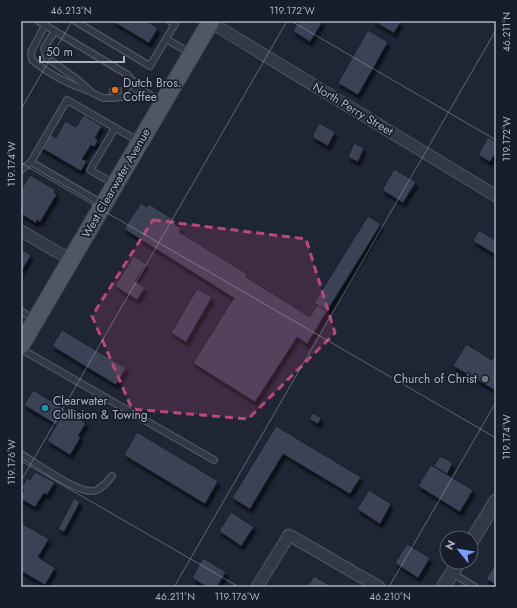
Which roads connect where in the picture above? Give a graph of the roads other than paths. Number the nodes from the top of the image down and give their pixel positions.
1 (38, 21) edge
2 (75, 21) edge
3 (174, 22) edge
4 (211, 22) edge
5 (45, 25) junction
6 (55, 31) junction
7 (166, 39) junction
8 (192, 54) junction
9 (138, 88) junction
10 (91, 92) junction
11 (163, 103) junction
12 (115, 128) junction
13 (140, 142) junction
14 (31, 162) junction
15 (21, 170) edge
16 (115, 184) junction
17 (496, 196) edge
18 (103, 204) junction
19 (21, 231) edge
20 (70, 260) junction
21 (21, 311) edge
22 (36, 320) junction
23 (21, 345) edge
24 (21, 349) edge
25 (21, 454) edge
26 (214, 460) dead end
27 (112, 476) dead end
28 (496, 500) edge
29 (478, 530) edge
30 (454, 570) edge
31 (452, 573) junction
32 (257, 587) edge
33 (379, 587) edge
34 (443, 587) edge
35 (475, 587) edge

1 - 5 lane
2 - 7 lane
3 - 7 lane
4 - 8 main road, West Clearwater Avenue
4 - 17 street, North Perry Street
5 - 6 lane
5 - 10 lane
6 - 9 lane
6 - 10 lane
7 - 8 lane
8 - 11 main road, West Clearwater Avenue
9 - 10 lane
9 - 11 lane
11 - 13 main road, West Clearwater Avenue
12 - 13 lane
12 - 14 lane
12 - 16 lane
13 - 16 main road, West Clearwater Avenue
14 - 15 lane
14 - 18 lane
16 - 18 main road, West Clearwater Avenue
18 - 20 main road, West Clearwater Avenue
19 - 20 street
20 - 22 main road, West Clearwater Avenue
21 - 22 lane
22 - 23 main road, West Clearwater Avenue
24 - 26 lane
25 - 27 lane
28 - 29 street
30 - 31 street
31 - 34 street
31 - 35 lane
32 - 33 street

